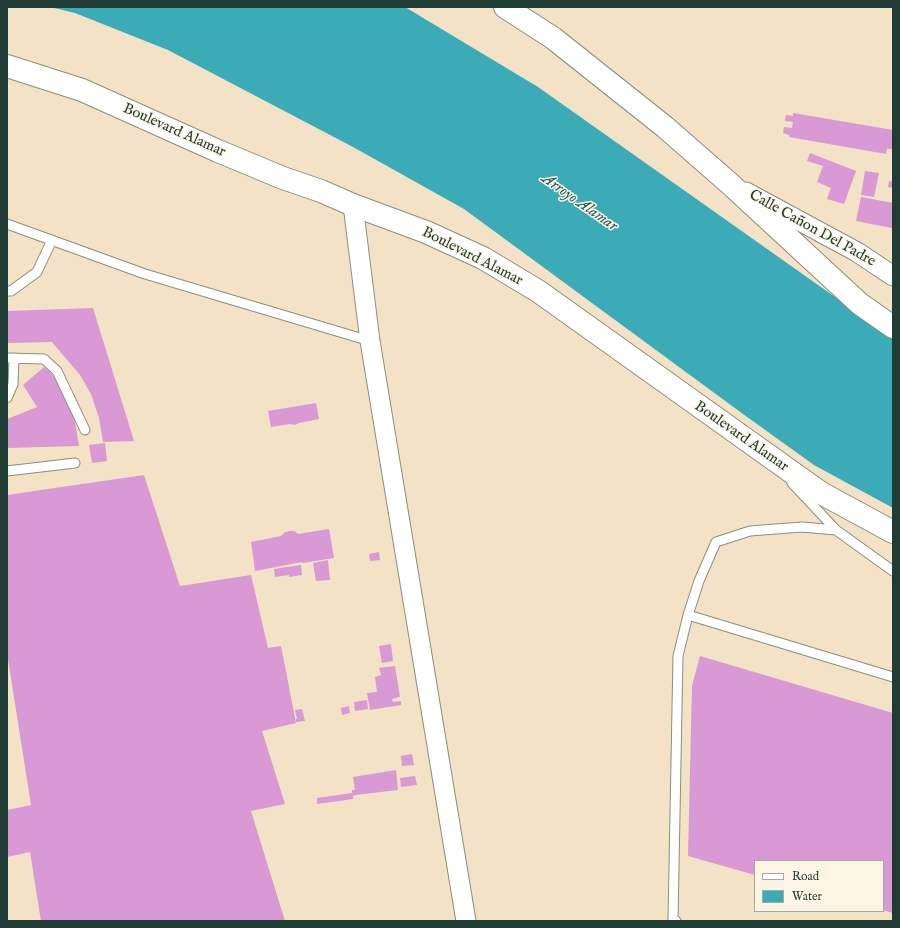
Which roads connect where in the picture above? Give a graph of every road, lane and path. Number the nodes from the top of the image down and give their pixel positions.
1 (505, 7) edge
2 (7, 66) edge
3 (729, 183) junction
4 (354, 205) junction
5 (7, 224) edge
6 (52, 240) junction
7 (893, 276) edge
8 (7, 291) edge
9 (893, 328) edge
10 (370, 341) junction
11 (11, 358) edge
12 (7, 398) edge
13 (85, 430) dead end
14 (763, 453) junction
15 (75, 463) dead end
16 (7, 471) edge
17 (836, 530) junction
18 (893, 532) edge
19 (893, 571) edge
20 (688, 615) junction
21 (893, 677) edge
22 (466, 921) edge
23 (674, 921) edge

1 - 3 highway
2 - 4 highway, Boulevard Alamar
3 - 7 street, Calle Cañon Del Padre
3 - 9 highway
4 - 10 street
4 - 14 highway, Boulevard Alamar
5 - 6 lane
6 - 8 lane
6 - 10 lane
10 - 22 street
11 - 12 lane
11 - 13 lane
14 - 17 lane
14 - 18 highway, Boulevard Alamar
15 - 16 lane
17 - 19 lane
17 - 20 lane
20 - 21 lane
20 - 23 lane

